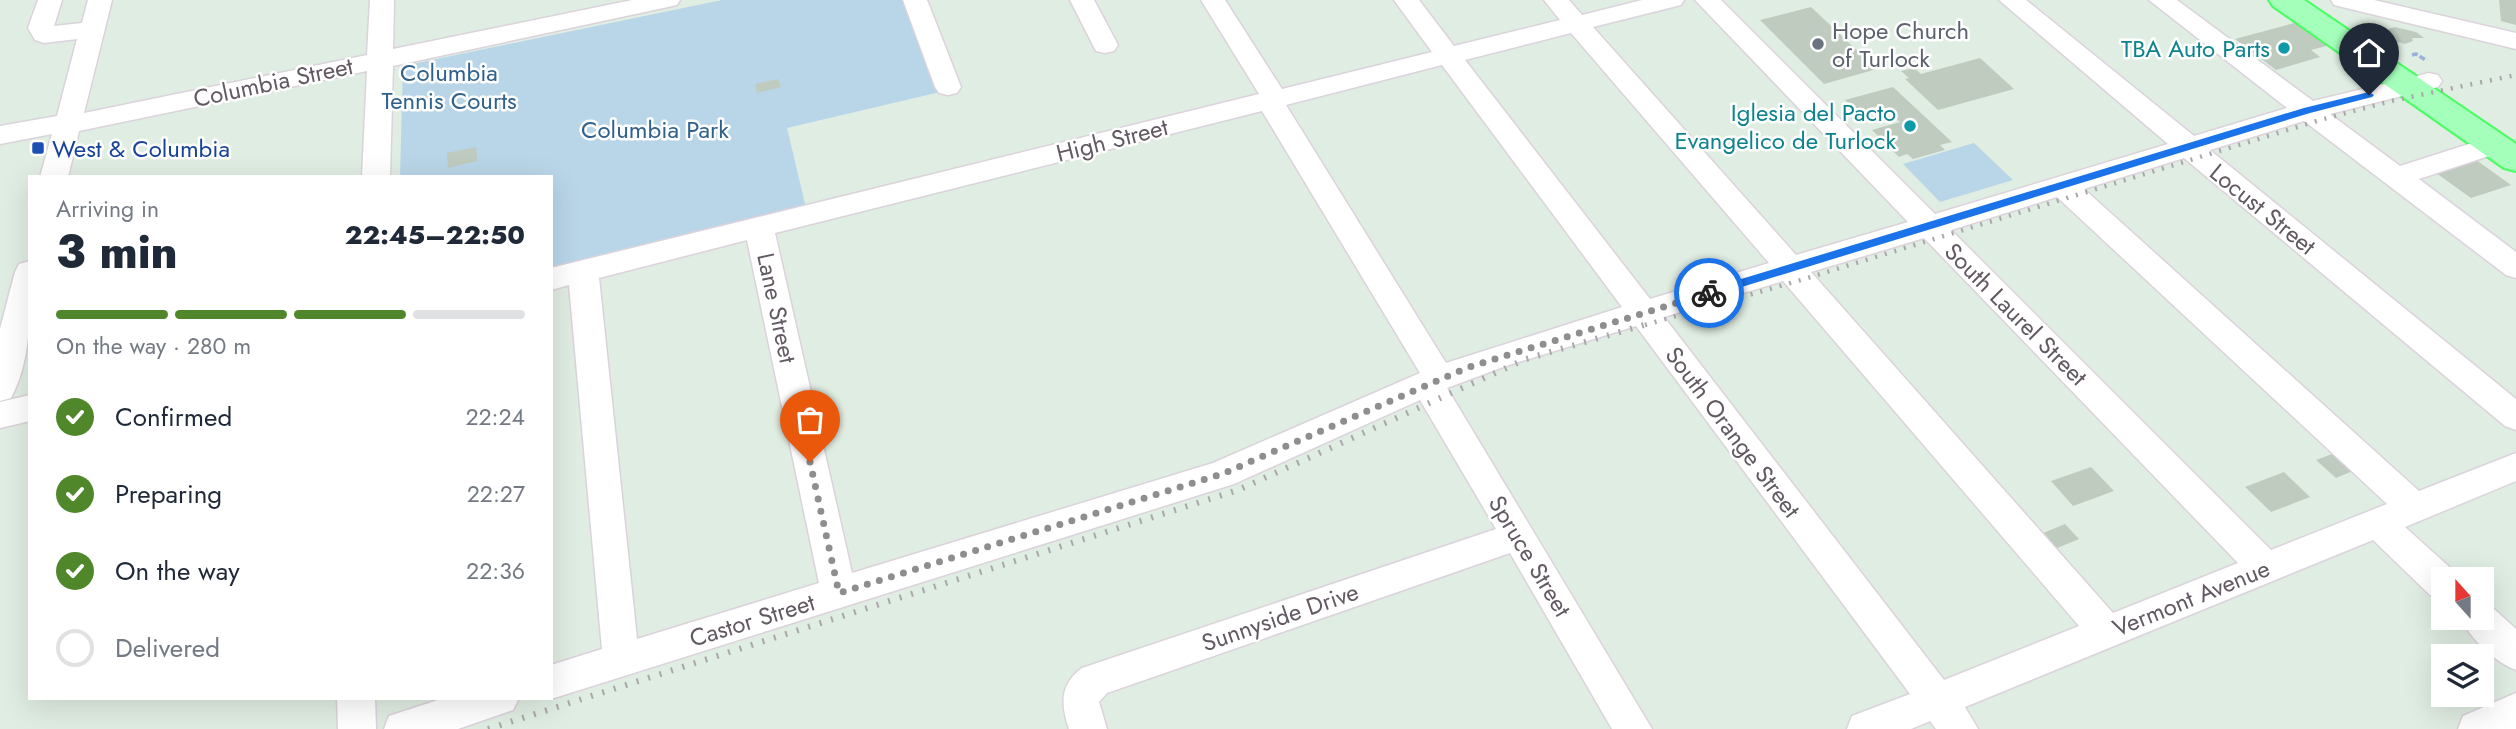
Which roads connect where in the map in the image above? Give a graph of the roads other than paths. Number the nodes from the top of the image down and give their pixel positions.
1 (50, 0) edge
2 (100, 0) edge
3 (382, 0) edge
4 (668, 0) edge
5 (915, 0) edge
6 (1082, 0) edge
7 (1213, 0) edge
8 (1406, 0) edge
9 (1556, 0) edge
10 (1672, 0) edge
11 (1707, 0) edge
12 (2011, 0) edge
13 (2161, 0) edge
14 (2284, 0) edge
15 (2313, 0) edge
16 (2343, 0) edge
17 (1577, 24) junction
18 (92, 29) junction
19 (2516, 41) edge
20 (1105, 45) dead end
21 (1447, 55) junction
22 (380, 60) junction
23 (2419, 71) junction
24 (948, 87) dead end
25 (1273, 100) junction
26 (2308, 111) junction
27 (68, 123) junction
28 (0, 135) edge
29 (2188, 147) junction
30 (2509, 149) edge
31 (55, 175) edge
32 (376, 175) edge
33 (2396, 177) junction
34 (2063, 186) junction
35 (1930, 226) junction
36 (759, 227) junction
37 (2516, 267) edge
38 (1790, 268) junction
39 (583, 271) junction
40 (553, 278) edge
41 (18, 286) edge
42 (1643, 313) junction
43 (1433, 381) junction
44 (0, 389) edge
45 (28, 408) edge
46 (0, 415) edge
47 (2516, 417) edge
48 (2516, 467) edge
49 (2415, 508) junction
50 (2378, 523) junction
51 (1518, 536) junction
52 (2266, 568) junction
53 (2431, 573) edge
54 (839, 593) junction
55 (2492, 630) edge
56 (2107, 632) junction
57 (2516, 653) edge
58 (621, 660) junction
59 (553, 681) edge
60 (356, 700) edge
61 (494, 700) edge
62 (1937, 701) junction
63 (2516, 711) edge
64 (357, 729) edge
65 (403, 729) edge
66 (1088, 729) edge
67 (1633, 729) edge
68 (1866, 729) edge
69 (1959, 729) edge
70 (2477, 729) edge

1 - 18 street
2 - 18 street
3 - 22 street
4 - 22 street, Columbia Street
5 - 24 street
6 - 20 street
7 - 25 street, Spruce Street
8 - 21 street, South Orange Street
9 - 17 street
10 - 17 street, High Street
11 - 35 street, South Laurel Street
12 - 29 street, Locust Street
13 - 26 street
14 - 23 main road
15 - 23 main road
16 - 19 street
17 - 21 street, High Street
17 - 38 street
18 - 27 street
21 - 25 street, High Street
21 - 42 street, South Orange Street
22 - 27 street, Columbia Street
22 - 32 street
23 - 26 street, Castor Street
23 - 30 main road
25 - 36 street, High Street
25 - 43 street, Spruce Street
26 - 29 street, Castor Street
26 - 33 street
27 - 28 street, Columbia Street
27 - 31 street
29 - 34 street, Castor Street
29 - 47 street, Locust Street
30 - 33 street
33 - 37 street
34 - 35 street, Castor Street
34 - 49 street
35 - 38 street, Castor Street
35 - 52 street, South Laurel Street
36 - 39 street, High Street
36 - 54 street, Lane Street
38 - 42 street, Castor Street
38 - 56 street
39 - 40 street, High Street
39 - 58 street
41 - 44 street
42 - 43 street, Castor Street
42 - 62 street, South Orange Street
43 - 51 street, Spruce Street
43 - 54 street, Castor Street
45 - 46 street
48 - 49 street, Vermont Avenue
49 - 50 street, Vermont Avenue
50 - 52 street, Vermont Avenue
50 - 53 street
51 - 66 street, Sunnyside Drive
51 - 67 street, Spruce Street
52 - 56 street, Vermont Avenue
54 - 58 street, Castor Street
55 - 57 street
56 - 62 street, Vermont Avenue
58 - 59 street, Castor Street
60 - 64 street
61 - 65 street
62 - 68 street, Vermont Avenue
62 - 69 street, South Orange Street
63 - 70 street

